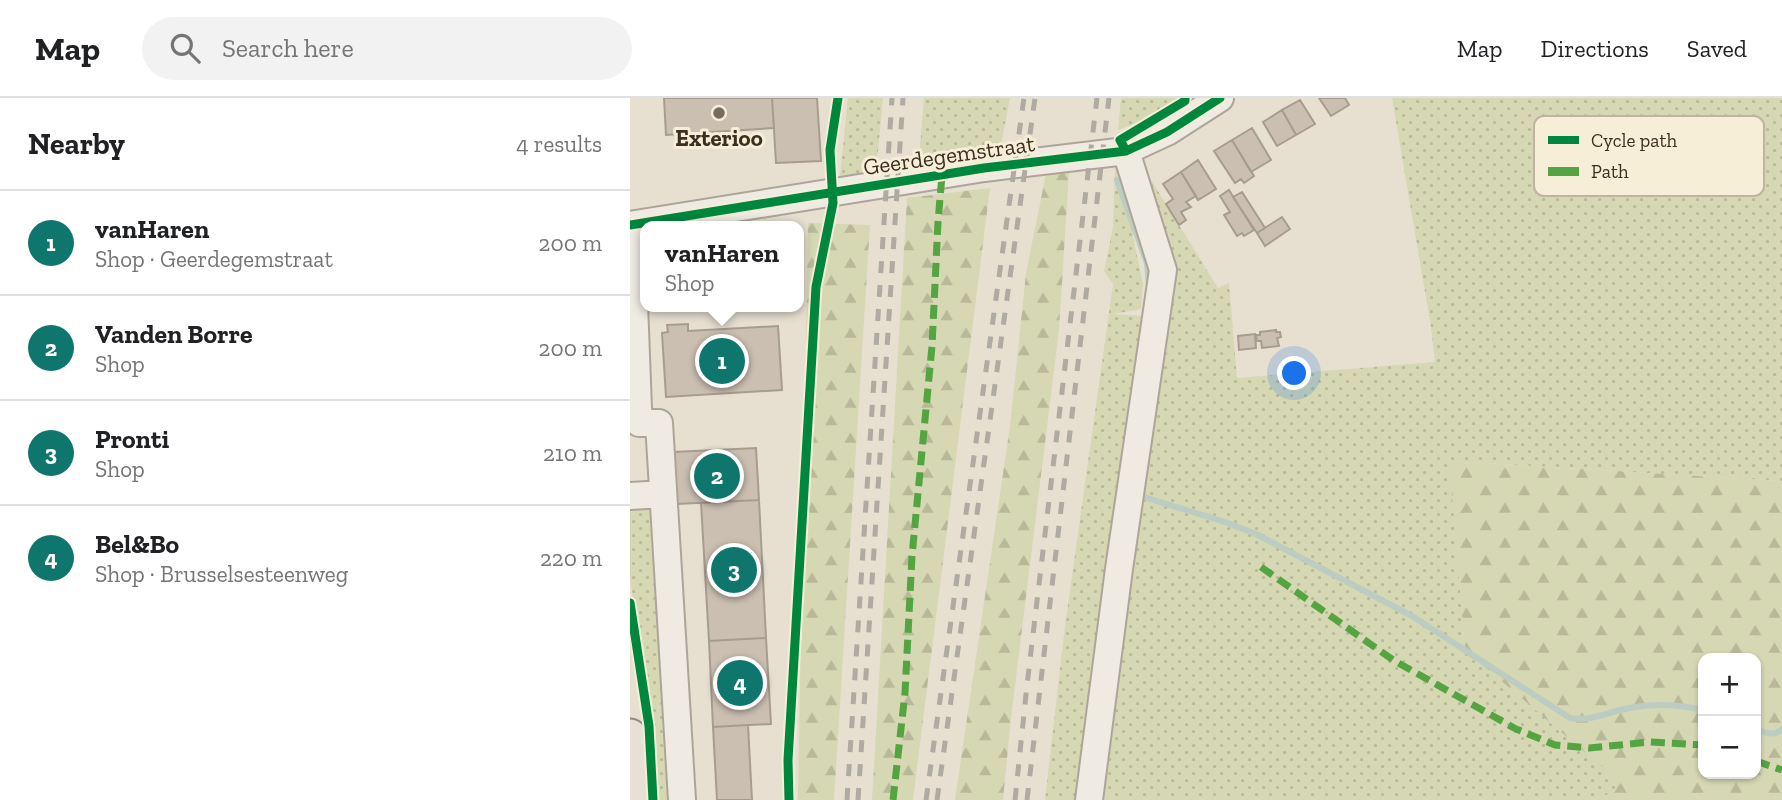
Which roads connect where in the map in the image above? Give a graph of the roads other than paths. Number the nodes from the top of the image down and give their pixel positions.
1 (1220, 98) edge
2 (1126, 151) junction
3 (655, 221) edge
4 (630, 225) edge
5 (634, 408) edge
6 (663, 494) junction
7 (630, 496) edge
8 (630, 736) edge
9 (636, 800) edge
10 (682, 800) edge
11 (1089, 800) edge

1 - 2 street, Geerdegemstraat
2 - 3 street, Geerdegemstraat
2 - 11 street
4 - 5 street
5 - 6 street
6 - 7 street
6 - 10 street
8 - 9 main road

